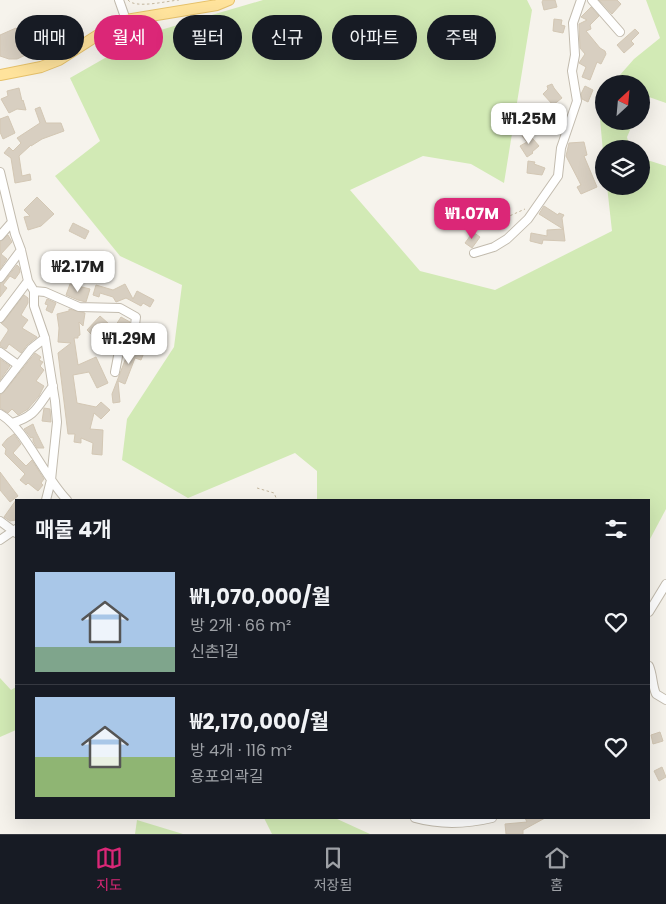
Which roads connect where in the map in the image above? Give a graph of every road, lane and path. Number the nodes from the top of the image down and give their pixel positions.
1 (119, 0) edge
2 (128, 0) edge
3 (179, 0) edge
4 (229, 0) edge
5 (581, 0) edge
6 (592, 0) edge
7 (124, 15) edge
8 (156, 15) edge
9 (620, 32) dead end
10 (94, 38) edge
11 (0, 75) edge
12 (0, 172) edge
13 (537, 206) junction
14 (12, 222) junction
15 (508, 226) dead end
16 (0, 236) edge
17 (21, 250) junction
18 (474, 253) dead end
19 (0, 278) edge
20 (28, 281) junction
21 (34, 290) junction
22 (0, 318) edge
23 (44, 338) junction
24 (0, 352) edge
25 (18, 366) junction
26 (115, 372) dead end
27 (53, 386) junction
28 (0, 389) edge
29 (0, 414) edge
30 (12, 423) junction
31 (50, 480) junction
32 (257, 488) dead end
33 (46, 499) edge
34 (66, 499) edge
35 (277, 499) edge
36 (0, 521) edge
37 (15, 531) edge
38 (0, 540) edge
39 (666, 584) edge
40 (650, 610) edge
41 (650, 669) edge
42 (666, 700) edge
43 (419, 819) edge
44 (486, 819) edge

1 - 7 street
2 - 3 path
4 - 8 main road
5 - 13 street
6 - 9 street
10 - 11 main road
12 - 14 street
13 - 15 path
13 - 18 street
14 - 16 street
14 - 17 street
17 - 19 street
17 - 20 street
20 - 21 street
20 - 22 street
21 - 23 street
21 - 26 street
23 - 25 street
23 - 27 street
24 - 25 street
25 - 28 street
27 - 30 street
27 - 31 street
29 - 30 street
30 - 31 street
31 - 33 street
31 - 34 street
32 - 35 path
36 - 37 street
37 - 38 street
39 - 40 street
41 - 42 street
43 - 44 street

